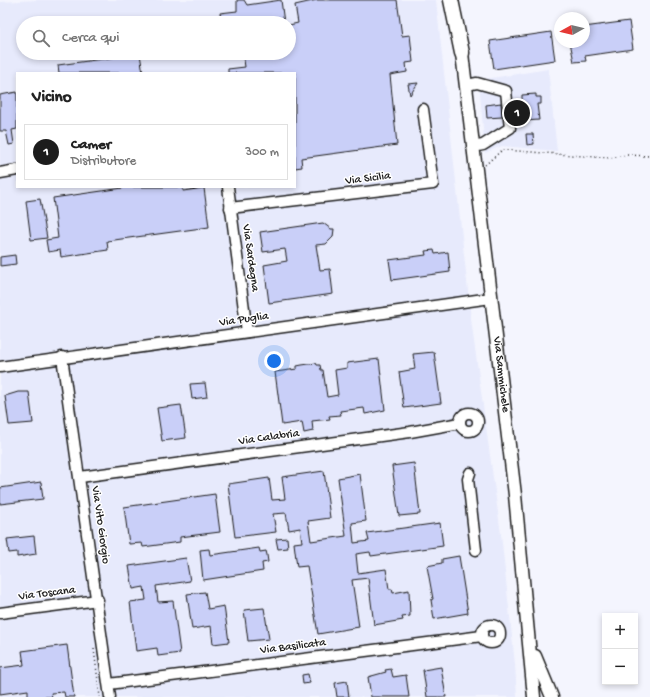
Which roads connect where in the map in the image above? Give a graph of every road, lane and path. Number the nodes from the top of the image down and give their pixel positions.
1 (451, 0) edge
2 (457, 0) edge
3 (462, 53) junction
4 (466, 85) junction
5 (423, 109) dead end
6 (473, 147) junction
7 (650, 156) edge
8 (475, 168) junction
9 (16, 170) edge
10 (0, 173) edge
11 (228, 188) edge
12 (230, 208) junction
13 (491, 298) junction
14 (247, 332) junction
15 (62, 357) junction
16 (0, 367) edge
17 (460, 423) dead end
18 (470, 473) dead end
19 (80, 477) junction
20 (476, 550) dead end
21 (98, 600) junction
22 (0, 613) edge
23 (482, 636) dead end
24 (530, 643) junction
25 (109, 684) junction
26 (533, 696) edge
27 (110, 697) edge
28 (552, 697) edge

1 - 3 highway
2 - 3 main road, Via Sammichele
3 - 4 main road, Via Sammichele
4 - 6 main road, Via Sammichele
4 - 6 street
5 - 12 street, Via Sicilia
6 - 8 main road, Via Sammichele
7 - 8 path
8 - 13 main road, Via Sammichele
9 - 10 street
11 - 12 street, Via Sardegna
12 - 14 street, Via Sardegna
13 - 14 street, Via Puglia
13 - 24 main road, Via Sammichele
14 - 15 street, Via Puglia
15 - 16 street, Via Puglia
15 - 19 street, Via Vito Giorgio
17 - 19 street, Via Calabria
18 - 20 street
19 - 21 street, Via Vito Giorgio
21 - 22 street, Via Toscana
21 - 25 street, Via Vito Giorgio
23 - 25 street, Via Basilicata
24 - 26 main road, Via Sammichele
24 - 28 main road
25 - 27 street, Via Vito Giorgio

